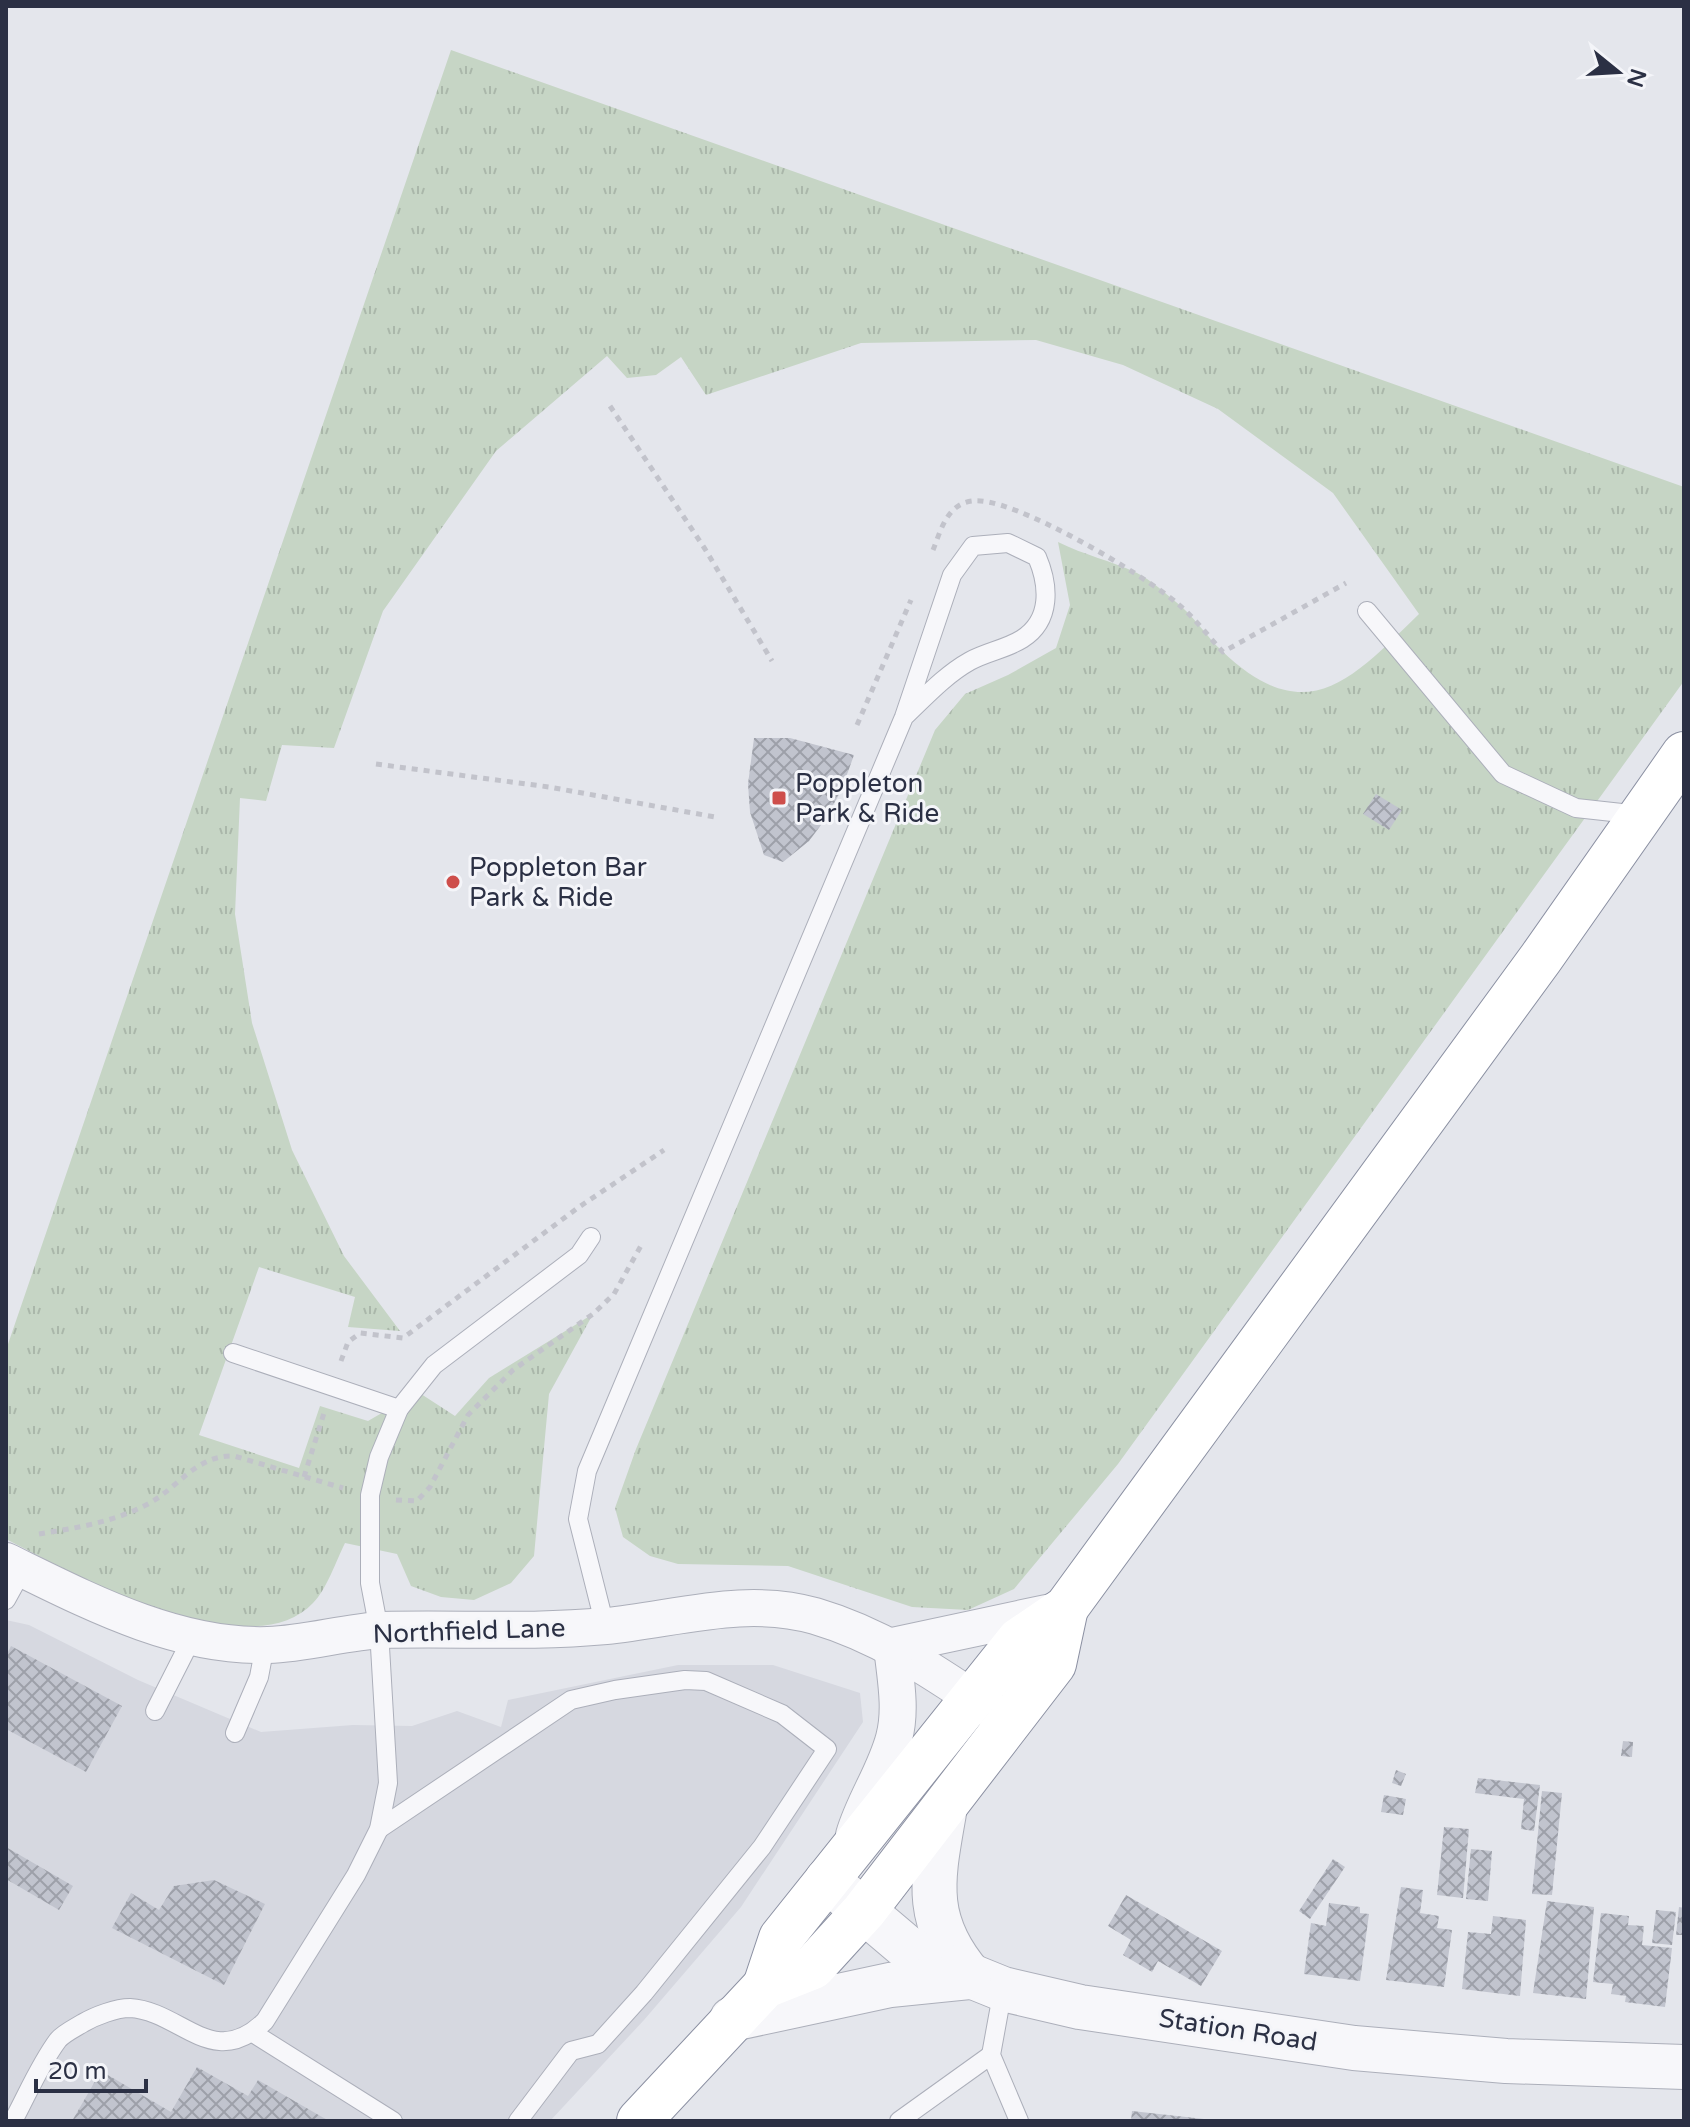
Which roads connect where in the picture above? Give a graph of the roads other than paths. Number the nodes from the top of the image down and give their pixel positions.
1 (1367, 611) dead end
2 (904, 717) junction
3 (1684, 754) edge
4 (1641, 815) junction
5 (591, 1237) dead end
6 (233, 1353) dead end
7 (399, 1409) junction
8 (14, 1565) edge
9 (6, 1600) edge
10 (1066, 1608) junction
11 (605, 1626) junction
12 (379, 1630) junction
13 (192, 1638) junction
14 (265, 1645) junction
15 (892, 1646) junction
16 (975, 1699) junction
17 (155, 1711) dead end
18 (1010, 1722) junction
19 (235, 1733) dead end
20 (945, 1807) junction
21 (379, 1829) junction
22 (838, 1867) junction
23 (864, 1911) junction
24 (987, 1983) junction
25 (765, 1986) junction
26 (732, 2019) junction
27 (253, 2033) junction
28 (991, 2055) junction
29 (1684, 2067) edge
30 (13, 2121) edge
31 (393, 2121) edge
32 (518, 2121) edge
33 (639, 2121) edge
34 (899, 2121) edge
35 (1019, 2121) edge

1 - 4 lane
2 - 2 lane
2 - 11 lane
3 - 4 highway
4 - 10 highway
5 - 7 lane
6 - 7 lane
7 - 12 lane
8 - 9 lane
8 - 13 street, Northfield Lane
10 - 15 street
10 - 16 highway
10 - 18 highway
11 - 12 street, Northfield Lane
11 - 15 street, Northfield Lane
12 - 14 street, Northfield Lane
12 - 21 lane
13 - 14 street, Northfield Lane
13 - 17 lane
14 - 19 lane
15 - 16 street, Northfield Lane
15 - 22 street
16 - 18 street, Northfield Lane
16 - 22 highway
18 - 20 highway
20 - 23 highway
20 - 24 street
21 - 27 lane
21 - 32 lane
22 - 23 street, Station Road
22 - 25 highway
23 - 24 street, Station Road
23 - 25 highway
24 - 26 street
24 - 28 lane
24 - 29 street, Station Road
25 - 26 highway
26 - 33 highway
27 - 30 lane
27 - 31 lane
28 - 34 lane
28 - 35 lane

